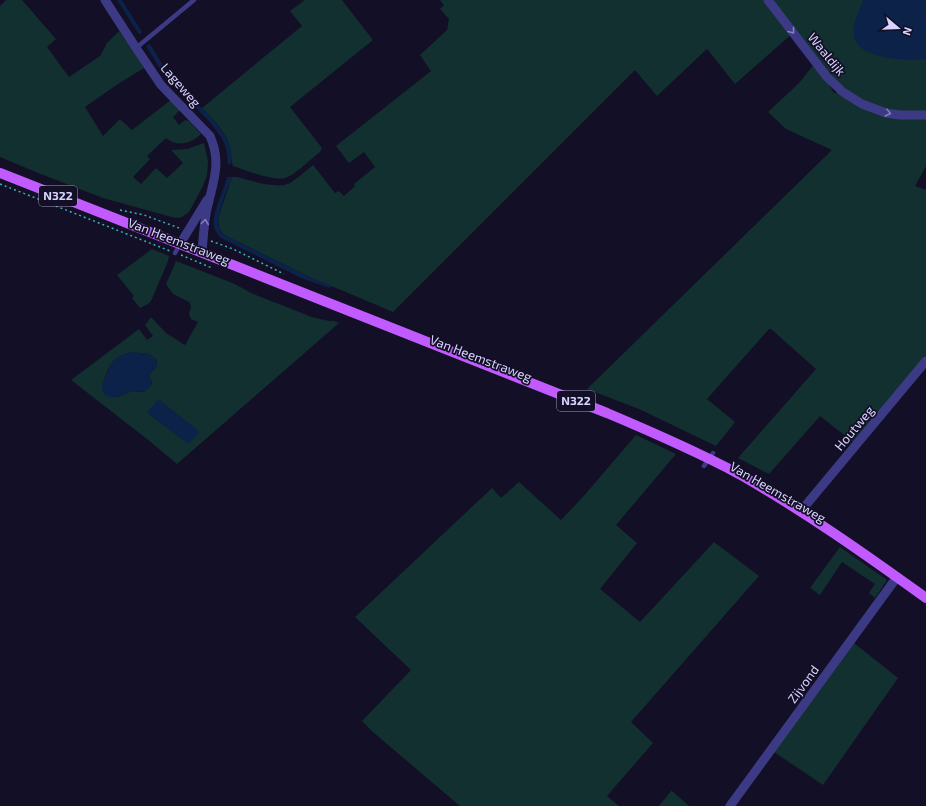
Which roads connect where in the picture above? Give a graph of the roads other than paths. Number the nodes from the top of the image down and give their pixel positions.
1 (105, 0) edge
2 (194, 0) edge
3 (768, 0) edge
4 (136, 48) junction
5 (926, 115) edge
6 (0, 173) edge
7 (212, 192) junction
8 (180, 244) junction
9 (175, 253) road end
10 (202, 253) junction
11 (926, 361) edge
12 (801, 511) junction
13 (897, 577) junction
14 (926, 598) edge
15 (730, 806) edge

1 - 4 street, Lageweg
2 - 4 lane
3 -> 5 street, Waaldijk
4 - 7 street, Lageweg
6 - 8 main road, Van Heemstraweg / N322
7 - 8 street, Lageweg
10 -> 7 street, Lageweg
8 - 9 lane
8 - 10 main road, Van Heemstraweg / N322
10 - 12 main road, Van Heemstraweg / N322
11 - 12 street, Houtweg
12 - 13 main road, Van Heemstraweg / N322
13 - 14 main road, Van Heemstraweg / N322
13 - 15 street, Zijvond

